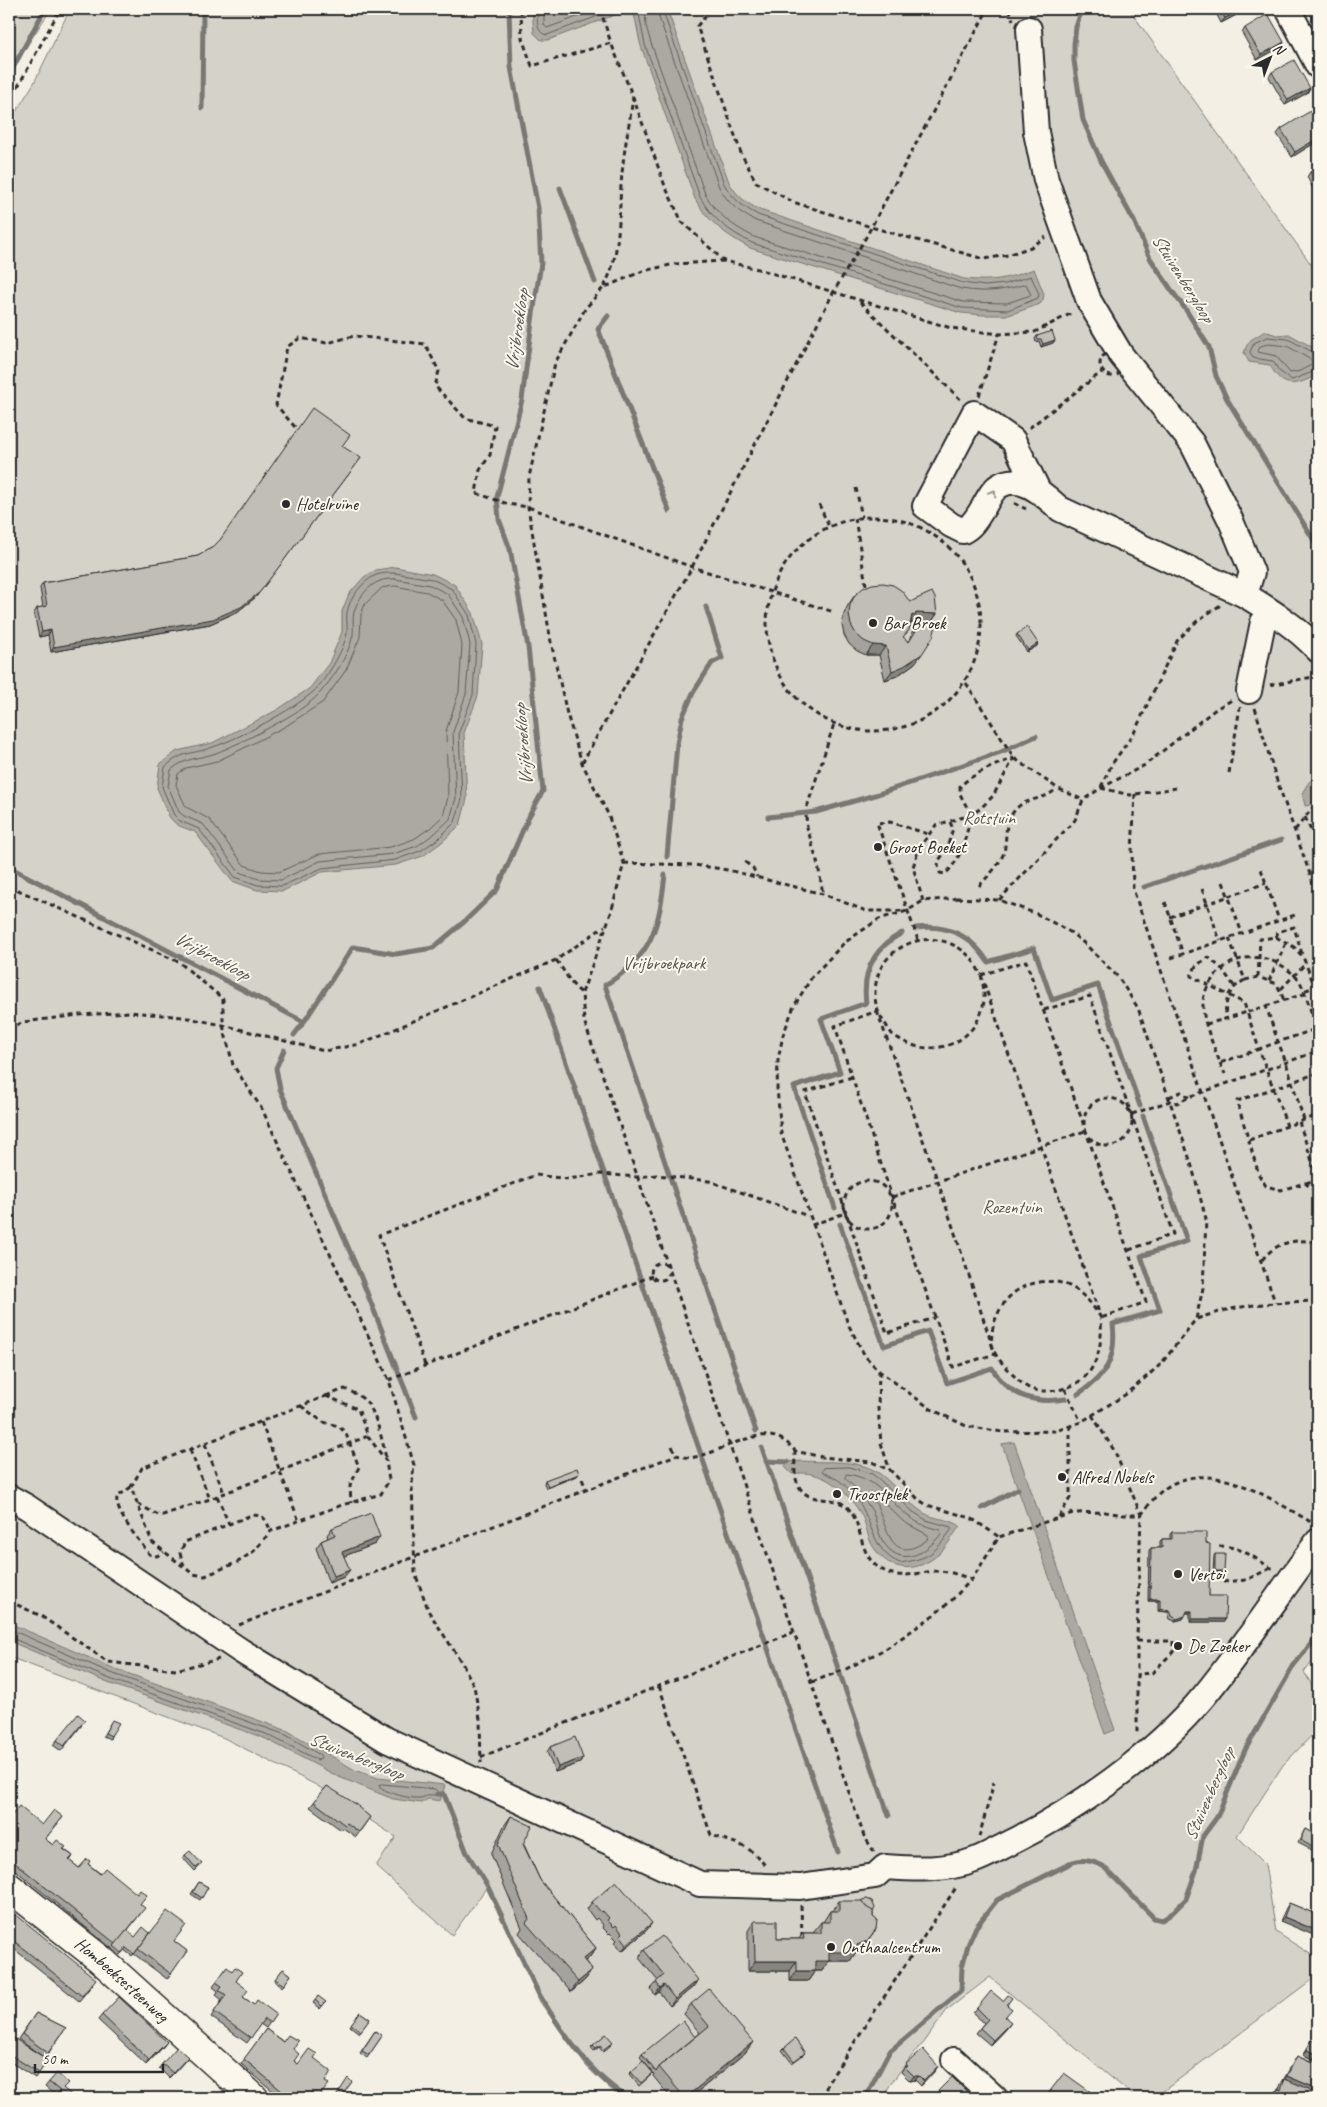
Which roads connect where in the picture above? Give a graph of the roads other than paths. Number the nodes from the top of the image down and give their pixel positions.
1 (1288, 9) edge
2 (1029, 28) dead end
3 (1318, 66) edge
4 (1038, 490) junction
5 (1238, 602) junction
6 (1263, 622) dead end
7 (1318, 650) edge
8 (1246, 693) road end
9 (9, 1497) edge
10 (1316, 1532) edge
11 (9, 1887) edge
12 (954, 2060) dead end
13 (254, 2098) edge
14 (995, 2098) edge

1 - 3 street
2 - 5 street
4 -> 4 street
4 - 5 street
5 - 7 street
6 - 8 street
9 - 10 street
11 - 13 main road, Hombeeksesteenweg
12 - 14 street

